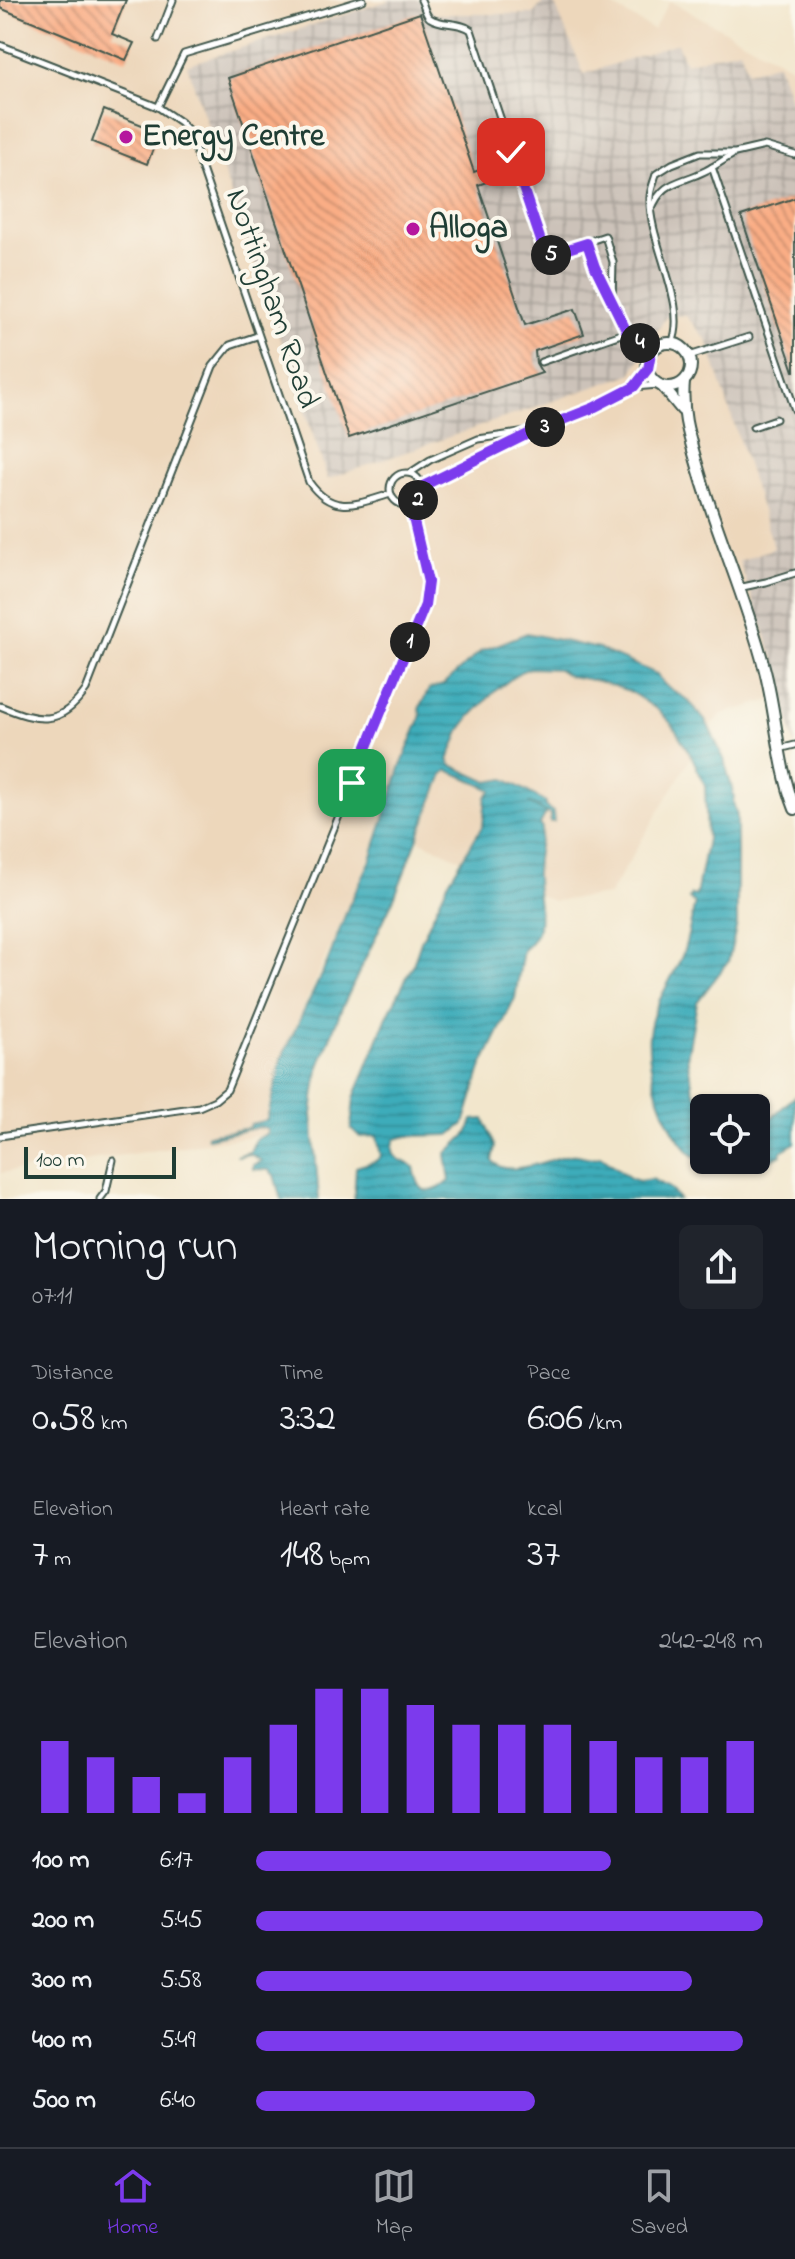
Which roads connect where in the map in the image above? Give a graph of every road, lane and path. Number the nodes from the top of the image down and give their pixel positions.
1 (173, 0) edge
2 (363, 0) edge
3 (421, 0) edge
4 (158, 39) dead end
5 (0, 45) edge
6 (158, 107) junction
7 (735, 153) junction
8 (795, 155) edge
9 (712, 167) junction
10 (651, 211) junction
11 (587, 243) junction
12 (612, 299) junction
13 (627, 332) junction
14 (257, 336) junction
15 (749, 337) dead end
16 (672, 343) junction
17 (651, 353) junction
18 (689, 356) junction
19 (541, 362) dead end
20 (648, 369) junction
21 (684, 382) junction
22 (661, 386) junction
23 (634, 387) junction
24 (682, 410) junction
25 (795, 410) edge
26 (776, 419) dead end
27 (753, 427) dead end
28 (532, 432) junction
29 (410, 473) junction
30 (423, 486) junction
31 (391, 494) junction
32 (410, 505) junction
33 (795, 573) edge
34 (738, 588) junction
35 (0, 706) edge
36 (795, 745) edge
37 (778, 749) junction
38 (795, 809) edge
39 (0, 1136) edge
40 (113, 1160) dead end
41 (100, 1199) edge

1 - 4 lane
2 - 6 lane
3 - 11 lane
5 - 6 lane, Nottingham Road
6 - 14 lane, Nottingham Road
7 - 8 lane
7 - 9 lane
7 - 10 lane
9 - 10 lane
9 - 25 lane
10 - 16 lane
11 - 12 lane
11 - 12 lane
12 - 13 lane
13 - 17 lane
13 - 19 lane
14 - 31 lane, Nottingham Road
14 - 35 lane
15 - 18 lane
16 - 17 street
16 - 18 street
17 - 20 street
18 - 21 street
20 - 22 street
20 - 23 lane
21 - 22 street
21 - 24 street
22 - 23 lane
22 - 24 street
23 - 28 lane
24 - 34 street
26 - 27 lane
28 - 29 lane
28 - 30 lane
29 - 30 lane
29 - 31 lane
30 - 32 lane
31 - 32 lane
32 - 39 lane
33 - 34 lane
34 - 37 street
36 - 37 lane
37 - 38 street
40 - 41 lane

